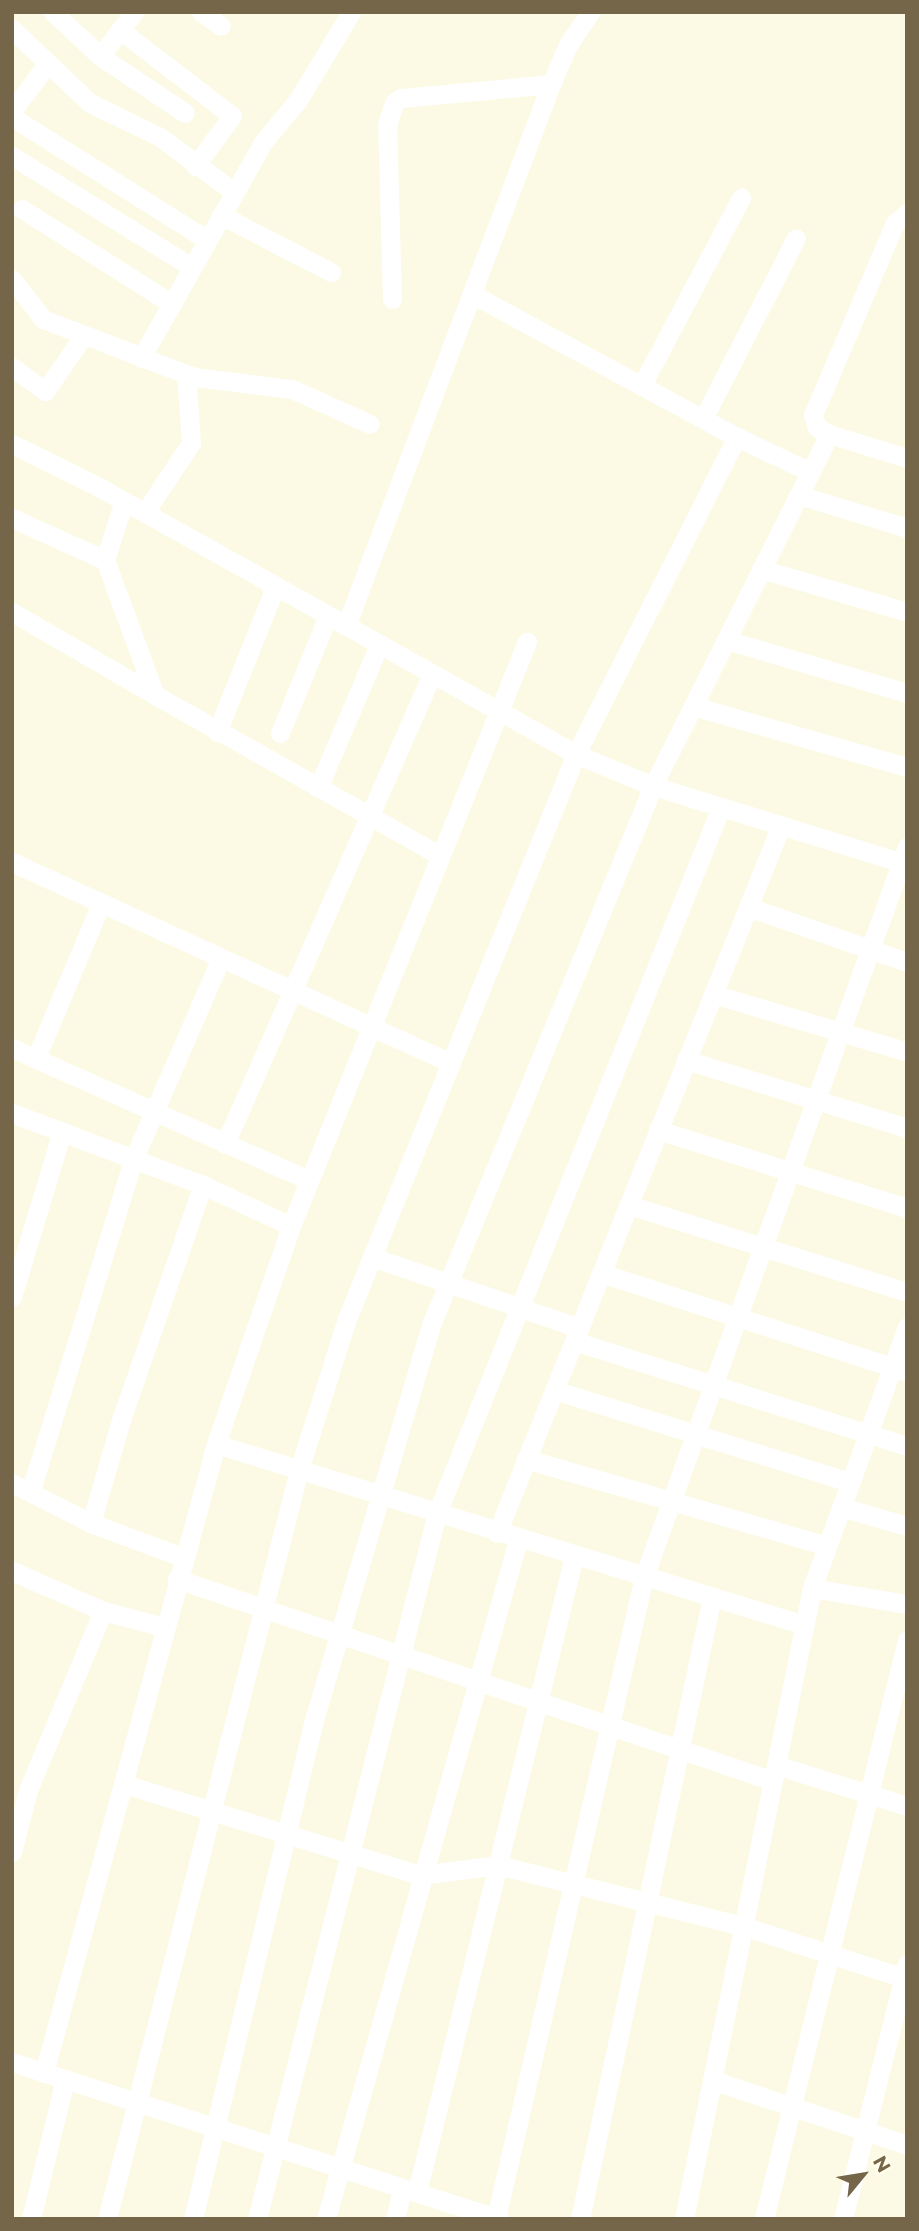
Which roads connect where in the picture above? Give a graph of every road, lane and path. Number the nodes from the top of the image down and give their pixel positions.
1 (53, 12) edge
2 (134, 12) edge
3 (201, 12) edge
4 (351, 12) edge
5 (590, 12) edge
6 (220, 26) dead end
7 (12, 30) edge
8 (120, 30) junction
9 (100, 55) junction
10 (48, 63) junction
11 (551, 84) junction
12 (12, 111) edge
13 (185, 113) dead end
14 (12, 117) edge
15 (12, 156) edge
16 (195, 166) junction
17 (234, 192) junction
18 (741, 198) dead end
19 (22, 209) dead end
20 (907, 213) edge
21 (221, 215) junction
22 (796, 238) dead end
23 (207, 240) junction
24 (192, 267) junction
25 (331, 272) dead end
26 (12, 279) edge
27 (472, 294) junction
28 (393, 299) dead end
29 (172, 304) junction
30 (84, 335) junction
31 (141, 358) junction
32 (12, 367) edge
33 (186, 374) junction
34 (642, 386) junction
35 (703, 419) junction
36 (370, 424) dead end
37 (829, 433) junction
38 (737, 438) junction
39 (12, 444) edge
40 (907, 458) edge
41 (810, 471) junction
42 (799, 495) junction
43 (124, 501) junction
44 (145, 513) junction
45 (12, 518) edge
46 (907, 528) edge
47 (105, 560) junction
48 (761, 569) junction
49 (272, 584) junction
50 (12, 612) edge
51 (907, 612) edge
52 (328, 616) junction
53 (346, 626) junction
54 (726, 640) junction
55 (527, 642) dead end
56 (379, 645) junction
57 (432, 674) junction
58 (907, 693) edge
59 (155, 695) junction
60 (693, 706) junction
61 (497, 710) junction
62 (217, 733) junction
63 (280, 733) dead end
64 (576, 754) junction
65 (907, 767) edge
66 (653, 786) junction
67 (318, 788) junction
68 (721, 807) junction
69 (368, 816) junction
70 (781, 825) junction
71 (439, 855) junction
72 (905, 858) edge
73 (12, 862) edge
74 (101, 903) junction
75 (748, 907) junction
76 (870, 949) junction
77 (222, 958) junction
78 (907, 962) edge
79 (292, 990) junction
80 (713, 994) junction
81 (370, 1026) junction
82 (840, 1032) junction
83 (12, 1048) edge
84 (907, 1052) edge
85 (36, 1058) junction
86 (687, 1060) junction
87 (451, 1063) junction
88 (816, 1100) junction
89 (155, 1110) junction
90 (16, 1112) edge
91 (907, 1128) edge
92 (659, 1130) junction
93 (62, 1131) junction
94 (225, 1144) junction
95 (134, 1158) junction
96 (790, 1171) junction
97 (309, 1180) junction
98 (203, 1185) junction
99 (629, 1205) junction
100 (907, 1208) edge
101 (291, 1226) junction
102 (763, 1247) junction
103 (372, 1257) junction
104 (601, 1273) junction
105 (448, 1283) junction
106 (14, 1284) edge
107 (907, 1292) edge
108 (519, 1307) junction
109 (737, 1317) junction
110 (907, 1327) edge
111 (577, 1334) junction
112 (899, 1370) edge
113 (713, 1385) junction
114 (554, 1390) junction
115 (696, 1434) junction
116 (868, 1434) junction
117 (216, 1444) junction
118 (907, 1446) edge
119 (526, 1459) junction
120 (299, 1470) junction
121 (850, 1482) junction
122 (12, 1483) edge
123 (31, 1490) junction
124 (380, 1495) junction
125 (671, 1501) junction
126 (841, 1507) junction
127 (438, 1513) junction
128 (91, 1523) junction
129 (907, 1526) edge
130 (497, 1533) junction
131 (518, 1540) junction
132 (827, 1546) junction
133 (574, 1556) junction
134 (182, 1557) junction
135 (12, 1571) edge
136 (644, 1577) junction
137 (177, 1580) junction
138 (812, 1588) junction
139 (712, 1597) junction
140 (907, 1604) edge
141 (264, 1607) junction
142 (103, 1611) junction
143 (804, 1625) junction
144 (164, 1628) junction
145 (340, 1633) junction
146 (907, 1640) edge
147 (400, 1654) junction
148 (477, 1679) junction
149 (538, 1700) junction
150 (610, 1725) junction
151 (680, 1749) junction
152 (774, 1773) junction
153 (124, 1784) junction
154 (869, 1794) junction
155 (907, 1805) edge
156 (211, 1813) junction
157 (286, 1835) junction
158 (12, 1852) edge
159 (349, 1854) junction
160 (498, 1865) junction
161 (420, 1875) junction
162 (573, 1884) junction
163 (647, 1902) junction
164 (744, 1926) junction
165 (830, 1954) junction
166 (906, 1973) edge
167 (12, 2063) edge
168 (44, 2073) junction
169 (65, 2080) junction
170 (712, 2080) junction
171 (136, 2102) junction
172 (792, 2107) junction
173 (215, 2128) junction
174 (865, 2131) junction
175 (907, 2145) edge
176 (275, 2147) junction
177 (339, 2167) junction
178 (410, 2190) junction
179 (469, 2214) edge
180 (498, 2218) edge
181 (31, 2219) edge
182 (107, 2219) edge
183 (193, 2219) edge
184 (257, 2219) edge
185 (326, 2219) edge
186 (395, 2219) edge
187 (580, 2219) edge
188 (684, 2219) edge
189 (764, 2219) edge
190 (843, 2219) edge

1 - 9 street
2 - 8 street
3 - 6 street
4 - 17 street
5 - 11 street
7 - 10 street
8 - 9 street
8 - 16 street
9 - 13 street
10 - 12 street
10 - 16 street
11 - 27 street
11 - 28 street
14 - 23 street
15 - 24 street
16 - 17 street
17 - 21 street
18 - 34 street
19 - 29 street
20 - 37 street
21 - 23 street
21 - 25 street
22 - 35 street
23 - 24 street
24 - 29 street
26 - 30 street
27 - 34 street
27 - 53 street
29 - 31 street
30 - 31 street
30 - 32 street
31 - 33 street
33 - 36 street
33 - 44 street
34 - 35 street
35 - 38 street
37 - 40 street
37 - 41 street
38 - 41 street
38 - 64 street
39 - 43 street
41 - 42 street
42 - 46 street
42 - 48 street
43 - 44 street
43 - 47 street
44 - 49 street
45 - 47 street
47 - 59 street
48 - 51 street
48 - 54 street
49 - 52 street
49 - 62 street
50 - 59 street
52 - 53 street
52 - 63 street
53 - 56 street
54 - 58 street
54 - 60 street
55 - 61 street
56 - 57 street
56 - 67 street
57 - 61 street
57 - 69 street
59 - 62 street
60 - 65 street
60 - 66 street
61 - 64 street
61 - 71 street
62 - 67 street
64 - 66 street
64 - 87 street
66 - 68 street
66 - 105 street
67 - 69 street
68 - 70 street
68 - 108 street
69 - 71 street
69 - 79 street
70 - 72 street
70 - 75 street
71 - 81 street
72 - 76 street
73 - 74 street
74 - 77 street
74 - 85 street
75 - 76 street
75 - 80 street
76 - 78 street
76 - 82 street
77 - 79 street
77 - 89 street
79 - 81 street
79 - 94 street
80 - 82 street
80 - 86 street
81 - 87 street
81 - 97 street
82 - 84 street
82 - 88 street
83 - 85 street
85 - 89 street
86 - 88 street
86 - 92 street
87 - 103 street
88 - 91 street
88 - 96 street
89 - 94 street
89 - 95 street
90 - 93 street
92 - 96 street
92 - 99 street
93 - 95 street
93 - 106 street
94 - 97 street
95 - 98 street
95 - 123 street
96 - 100 street
96 - 102 street
97 - 101 street
98 - 101 street
98 - 128 street
99 - 102 street
99 - 104 street
101 - 117 street
102 - 107 street
102 - 109 street
103 - 105 street
103 - 120 street
104 - 109 street
104 - 111 street
105 - 108 street
105 - 124 street
108 - 111 street
108 - 127 street
109 - 112 street
109 - 113 street
110 - 112 street
111 - 113 street
111 - 114 street
112 - 116 street
113 - 115 street
113 - 116 street
114 - 115 street
114 - 119 street
115 - 121 street
115 - 125 street
116 - 118 street
116 - 121 street
117 - 120 street
117 - 134 street
119 - 125 street
119 - 130 street
120 - 124 street
120 - 141 street
121 - 126 street
122 - 123 street
123 - 128 street
124 - 127 street
124 - 145 street
125 - 132 street
125 - 136 street
126 - 129 street
126 - 132 street
127 - 130 street
127 - 147 street
128 - 134 street
130 - 131 street
131 - 133 street
131 - 148 street
132 - 138 street
133 - 136 street
133 - 149 street
134 - 137 street
135 - 142 street
136 - 139 street
136 - 150 street
137 - 141 street
137 - 144 street
138 - 140 street
138 - 143 street
139 - 143 street
139 - 151 street
141 - 145 street
141 - 156 street
142 - 144 street
142 - 158 street
143 - 152 street
144 - 153 street
145 - 147 street
145 - 157 street
146 - 154 street
147 - 148 street
147 - 159 street
148 - 149 street
148 - 161 street
149 - 150 street
149 - 160 street
150 - 151 street
150 - 162 street
151 - 152 street
151 - 163 street
152 - 154 street
152 - 164 street
153 - 156 street
153 - 168 street
154 - 155 street
154 - 165 street
156 - 157 street
156 - 171 street
157 - 159 street
157 - 173 street
159 - 161 street
159 - 176 street
160 - 161 street
160 - 162 street
160 - 178 street
161 - 177 street
162 - 163 street
162 - 180 street
163 - 164 street
163 - 187 street
164 - 165 street
164 - 170 street
165 - 166 street
165 - 172 street
166 - 174 street
167 - 168 street
168 - 169 street
169 - 171 street
169 - 181 street
170 - 172 street
170 - 188 street
171 - 173 street
171 - 182 street
172 - 174 street
172 - 189 street
173 - 176 street
173 - 183 street
174 - 175 street
174 - 190 street
176 - 177 street
176 - 184 street
177 - 178 street
177 - 185 street
178 - 179 street
178 - 186 street
179 - 180 street

